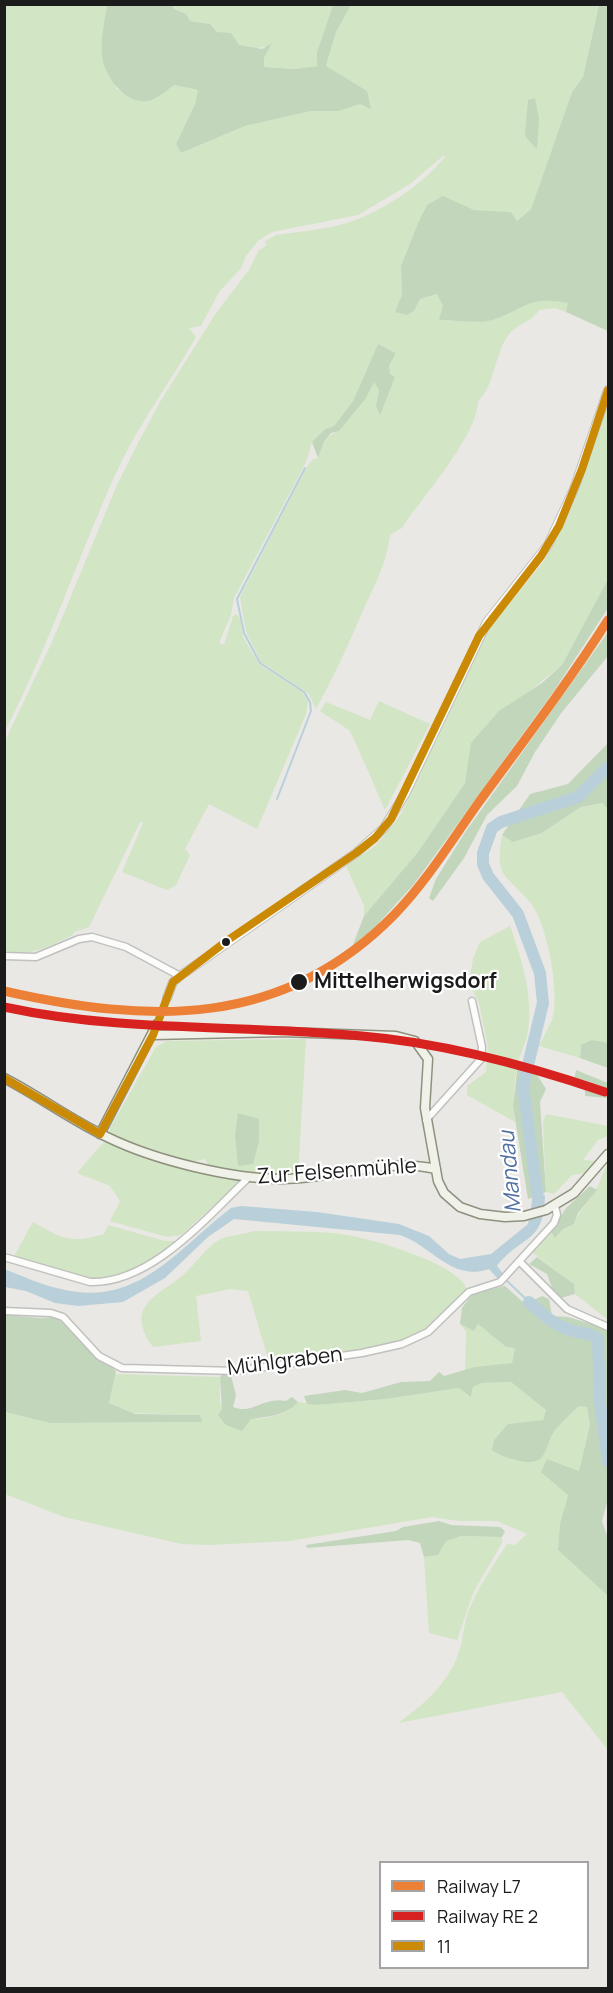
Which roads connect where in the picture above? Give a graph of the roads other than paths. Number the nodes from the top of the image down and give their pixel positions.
1 (609, 390) edge
2 (4, 956) edge
3 (180, 975) junction
4 (167, 998) dead end
5 (472, 1001) dead end
6 (157, 1024) dead end
7 (153, 1035) junction
8 (4, 1078) edge
9 (426, 1120) junction
10 (100, 1134) junction
11 (609, 1154) edge
12 (436, 1168) junction
13 (248, 1178) junction
14 (555, 1206) junction
15 (4, 1257) edge
16 (520, 1262) junction
17 (4, 1311) edge
18 (609, 1327) edge

1 - 3 street
2 - 3 street
3 - 4 street
5 - 9 street
6 - 7 main road
7 - 9 main road
7 - 10 main road
8 - 10 main road, Zur Felsenmühle
9 - 12 main road
10 - 13 main road, Zur Felsenmühle
11 - 14 main road
12 - 13 main road, Zur Felsenmühle
12 - 14 main road
13 - 15 street
14 - 16 street
16 - 17 street, Mühlgraben
16 - 18 street

